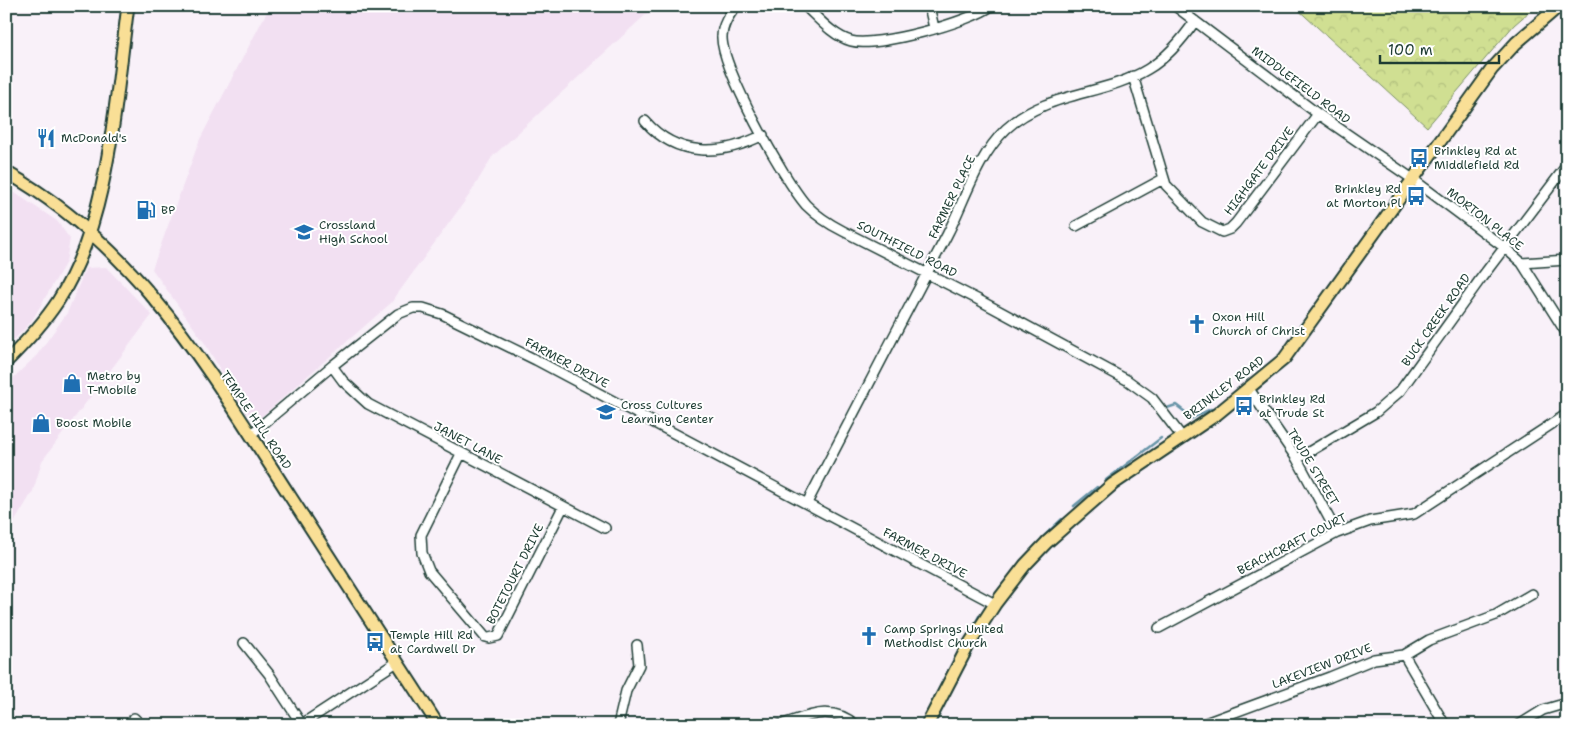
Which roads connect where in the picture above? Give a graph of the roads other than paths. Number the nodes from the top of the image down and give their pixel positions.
1 (128, 6) edge
2 (736, 6) edge
3 (805, 6) edge
4 (928, 6) edge
5 (991, 6) edge
6 (1175, 6) edge
7 (1559, 6) edge
8 (1195, 21) junction
9 (934, 28) junction
10 (1133, 76) junction
11 (1318, 114) junction
12 (645, 121) dead end
13 (762, 135) junction
14 (1567, 165) edge
15 (6, 172) edge
16 (1163, 178) junction
17 (1414, 180) junction
18 (1076, 226) dead end
19 (88, 230) junction
20 (1504, 248) junction
21 (1567, 260) edge
22 (1522, 263) junction
23 (927, 273) junction
24 (1567, 334) edge
25 (6, 362) edge
26 (332, 366) junction
27 (1250, 389) junction
28 (1567, 414) edge
29 (250, 435) junction
30 (1182, 437) junction
31 (461, 454) junction
32 (1297, 459) junction
33 (806, 503) junction
34 (563, 508) junction
35 (604, 528) dead end
36 (1337, 534) junction
37 (1532, 594) dead end
38 (995, 604) junction
39 (1158, 628) dead end
40 (244, 643) dead end
41 (637, 646) dead end
42 (1404, 655) junction
43 (397, 662) junction
44 (1567, 703) edge
45 (134, 718) dead end
46 (302, 724) edge
47 (141, 725) edge
48 (438, 725) edge
49 (618, 725) edge
50 (780, 725) edge
51 (856, 725) edge
52 (927, 725) edge
53 (1200, 725) edge
54 (1444, 725) edge
55 (1519, 725) edge

1 - 19 main road
2 - 13 street, SOUTHFIELD ROAD
3 - 9 street
4 - 9 street
5 - 9 street
6 - 8 street, MIDDLEFIELD ROAD
7 - 17 main road, BRINKLEY ROAD
8 - 10 street, FARMER PLACE
8 - 11 street, MIDDLEFIELD ROAD
10 - 16 street, HIGHGATE DRIVE
10 - 23 street, FARMER PLACE
11 - 16 street, HIGHGATE DRIVE
11 - 17 street, MIDDLEFIELD ROAD
12 - 13 street
13 - 23 street, SOUTHFIELD ROAD
14 - 20 street, BUCK CREEK ROAD
15 - 19 main road, TEMPLE HILL ROAD
16 - 18 street
17 - 20 street, MORTON PLACE
17 - 27 main road, BRINKLEY ROAD
19 - 25 main road
19 - 29 main road, TEMPLE HILL ROAD
20 - 22 street, MORTON PLACE
20 - 32 street, BUCK CREEK ROAD
21 - 22 street
22 - 24 street, MORTON PLACE
23 - 30 street, SOUTHFIELD ROAD
23 - 33 street, FARMER PLACE
26 - 29 street, FARMER DRIVE
26 - 31 street, JANET LANE
26 - 33 street, FARMER DRIVE
27 - 30 main road, BRINKLEY ROAD
27 - 32 street, TRUDE STREET
28 - 36 street, BEACHCRAFT COURT
29 - 43 main road, TEMPLE HILL ROAD
30 - 38 main road, BRINKLEY ROAD
31 - 34 street, JANET LANE
31 - 34 street, BOTETOURT DRIVE
32 - 36 street, TRUDE STREET
33 - 38 street, FARMER DRIVE
34 - 35 street, JANET LANE
36 - 39 street, BEACHCRAFT COURT
37 - 42 street, LAKEVIEW DRIVE
38 - 52 main road, BRINKLEY ROAD
40 - 46 street
41 - 49 street
42 - 53 street, LAKEVIEW DRIVE
42 - 54 street
43 - 46 street
43 - 48 main road, TEMPLE HILL ROAD
44 - 55 street
45 - 47 street
50 - 51 street

